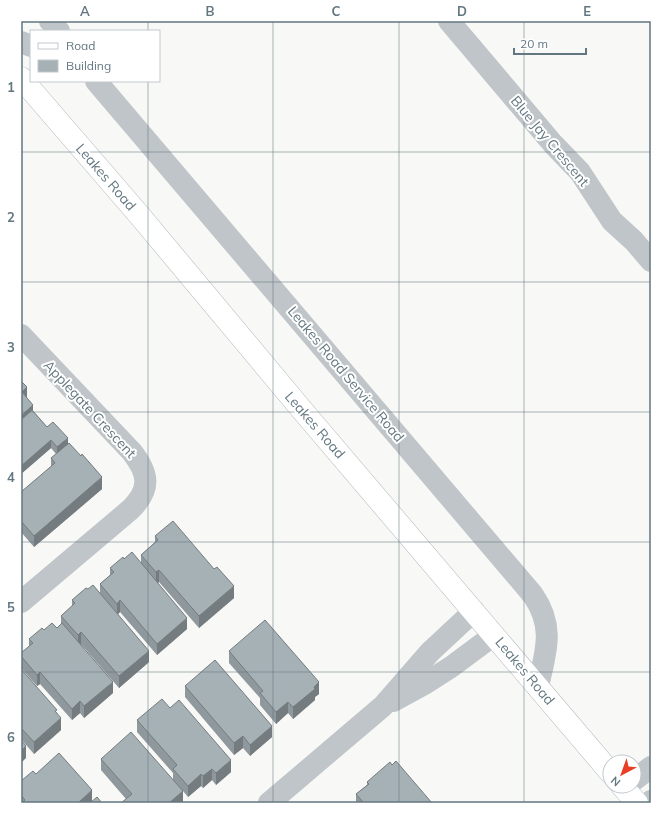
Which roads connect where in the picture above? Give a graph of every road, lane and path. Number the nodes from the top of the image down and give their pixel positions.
1 (50, 21) edge
2 (449, 21) edge
3 (58, 30) edge
4 (21, 78) edge
5 (97, 82) edge
6 (651, 261) edge
7 (21, 335) edge
8 (21, 602) edge
9 (474, 611) junction
10 (494, 635) junction
11 (538, 686) junction
12 (383, 706) junction
13 (602, 762) edge
14 (651, 767) edge
15 (642, 776) edge
16 (269, 803) edge

1 - 3 street
2 - 6 street, Blue Jay Crescent
4 - 9 main road, Leakes Road
5 - 11 street, Leakes Road Service Road
7 - 8 street, Applegate Crescent
9 - 10 main road, Leakes Road
9 - 12 street
10 - 11 main road, Leakes Road
10 - 12 street
11 - 13 main road, Leakes Road
12 - 16 street
14 - 15 street

